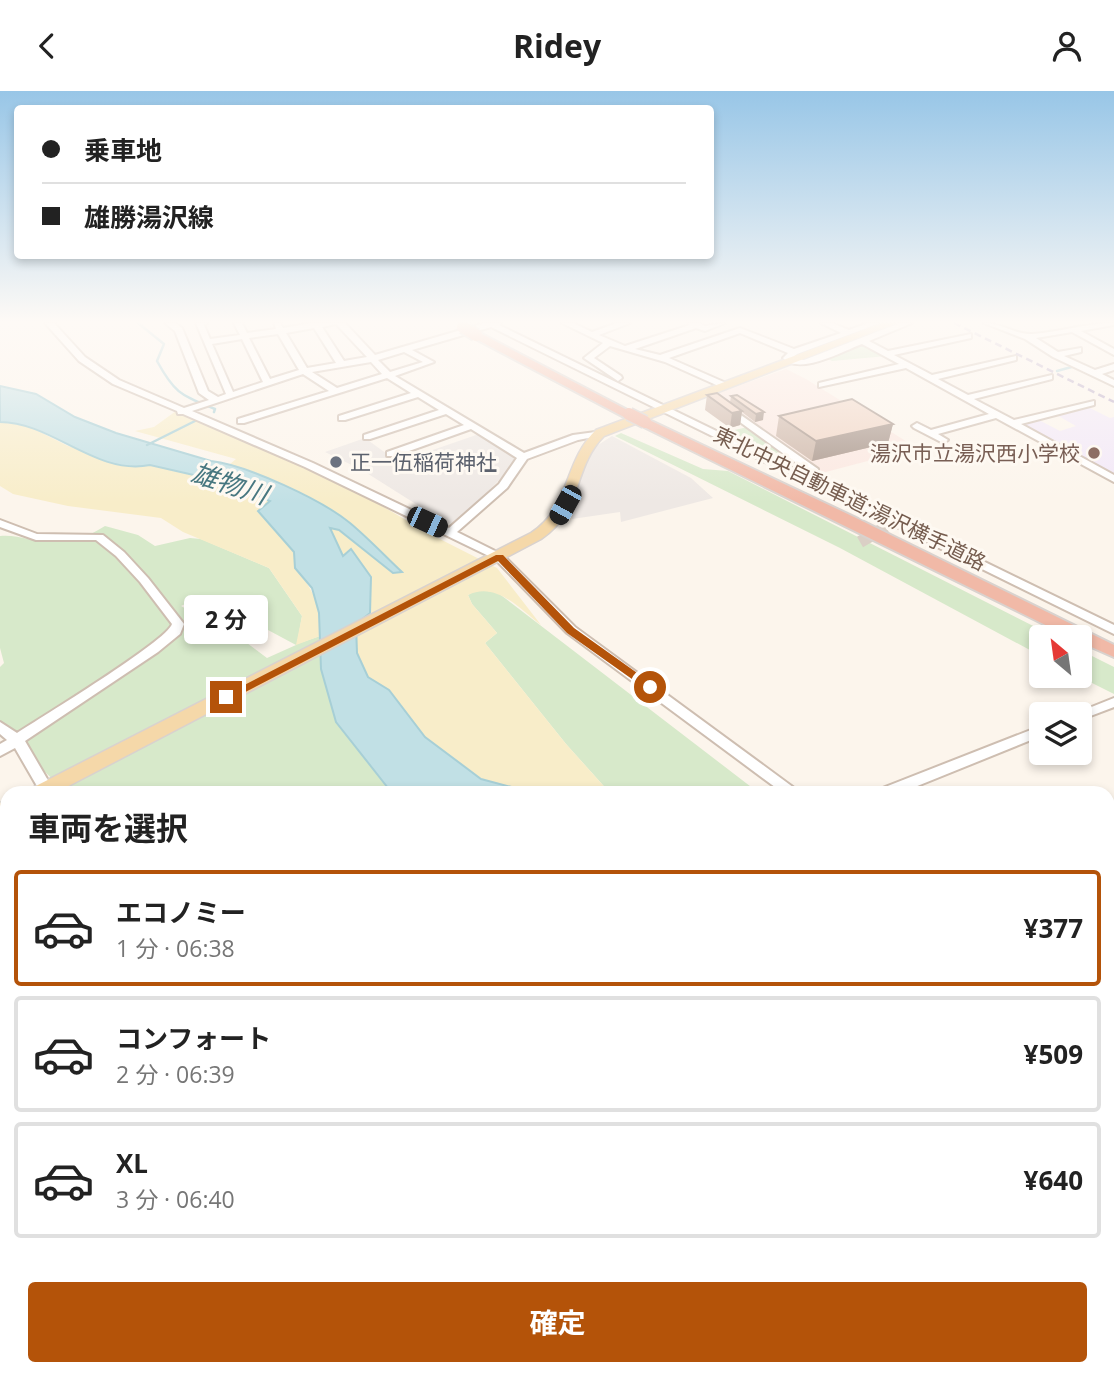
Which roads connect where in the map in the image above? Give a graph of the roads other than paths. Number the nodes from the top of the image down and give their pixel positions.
1 (131, 383) edge
2 (200, 383) edge
3 (225, 383) edge
4 (267, 383) edge
5 (323, 383) edge
6 (367, 383) edge
7 (400, 383) edge
8 (569, 383) edge
9 (609, 383) edge
10 (718, 383) edge
11 (728, 383) edge
12 (830, 383) edge
13 (940, 383) edge
14 (1026, 383) edge
15 (723, 385) junction
16 (821, 385) dead end
17 (337, 392) junction
18 (704, 392) junction
19 (230, 394) junction
20 (419, 394) junction
21 (966, 398) junction
22 (1091, 403) dead end
23 (197, 406) junction
24 (660, 409) junction
25 (447, 411) junction
26 (995, 415) junction
27 (342, 418) dead end
28 (241, 421) dead end
29 (1011, 424) junction
30 (471, 426) junction
31 (918, 426) dead end
32 (600, 433) junction
33 (930, 433) junction
34 (367, 437) dead end
35 (943, 440) dead end
36 (391, 454) dead end
37 (792, 455) junction
38 (523, 457) junction
39 (776, 464) junction
40 (814, 471) dead end
41 (1114, 479) edge
42 (0, 523) edge
43 (450, 533) junction
44 (499, 557) junction
45 (1114, 630) edge
46 (1114, 652) edge
47 (1114, 702) edge
48 (1092, 711) edge
49 (0, 727) edge
50 (1029, 735) edge
51 (18, 741) junction
52 (0, 751) edge
53 (46, 786) edge
54 (57, 786) edge
55 (784, 786) edge
56 (902, 786) edge

1 - 23 street
2 - 23 street
3 - 19 street
4 - 19 street
5 - 17 street
6 - 17 street
7 - 20 street
8 - 46 highway, 東北中央自動車道;湯沢横手道路, bridge
9 - 24 street
10 - 15 street
11 - 15 main road
12 - 16 street
13 - 21 street
14 - 21 street
15 - 18 main road
17 - 28 street
18 - 24 main road
18 - 37 street
19 - 23 street
20 - 25 street
20 - 27 street
21 - 26 street
22 - 29 street
23 - 43 street
24 - 32 main road
24 - 39 street
25 - 30 street
25 - 34 street
26 - 29 street
26 - 33 street
29 - 41 street
30 - 36 street
30 - 38 street
31 - 33 street
32 - 38 street
32 - 44 main road
33 - 35 street
37 - 39 street
37 - 40 street
38 - 43 street
39 - 45 street
42 - 51 street
43 - 44 street
44 - 54 main road
44 - 55 street
47 - 48 street
49 - 51 street
50 - 56 street
51 - 52 street
51 - 53 street

